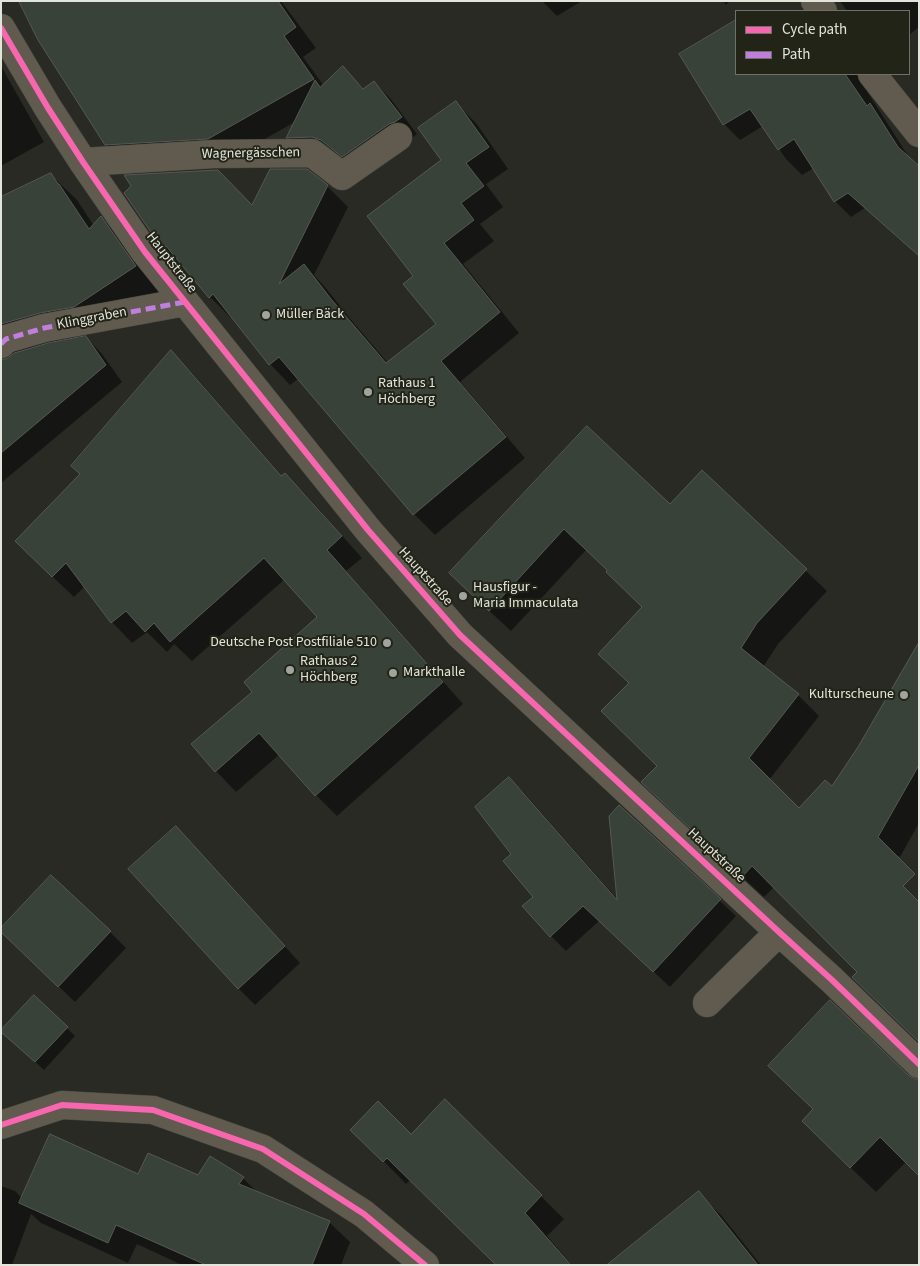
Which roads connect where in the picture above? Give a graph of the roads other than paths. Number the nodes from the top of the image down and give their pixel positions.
1 (1, 28) edge
2 (873, 75) edge
3 (919, 133) edge
4 (398, 137) dead end
5 (83, 162) junction
6 (185, 302) junction
7 (1, 344) edge
8 (779, 932) junction
9 (707, 1003) dead end
10 (919, 1064) edge
11 (1, 1125) edge
12 (424, 1265) edge

1 - 5 street, Hauptstraße
2 - 3 street
4 - 5 street, Wagnergässchen
5 - 6 street, Hauptstraße
6 - 7 street, Klinggraben
6 - 8 street, Hauptstraße
8 - 9 street
8 - 10 street, Hauptstraße
11 - 12 street

